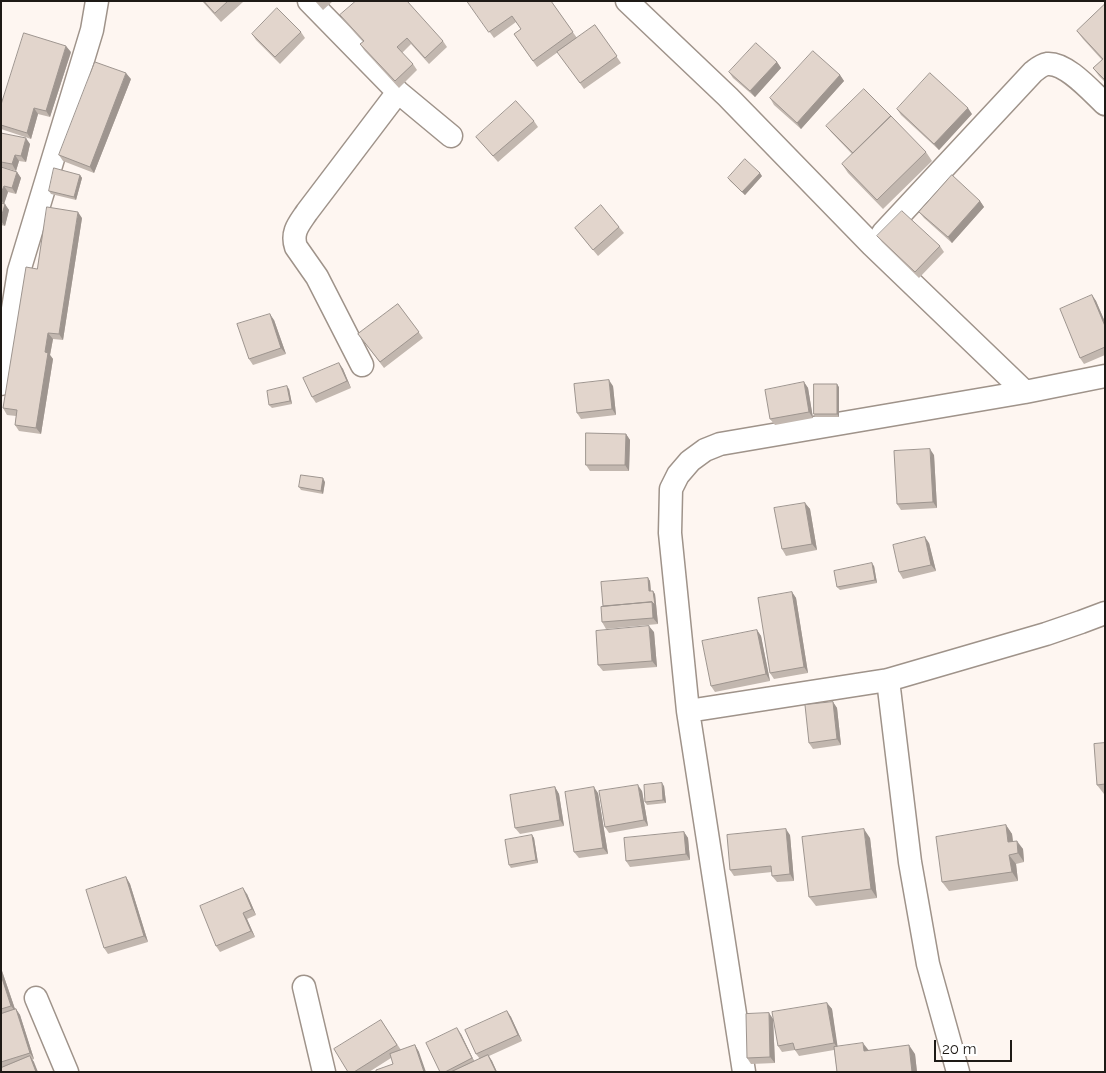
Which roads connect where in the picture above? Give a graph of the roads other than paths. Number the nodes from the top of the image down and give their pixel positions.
1 (97, 1) edge
2 (309, 1) edge
3 (627, 1) edge
4 (398, 92) junction
5 (1105, 104) edge
6 (450, 136) dead end
7 (872, 245) junction
8 (10, 269) edge
9 (362, 365) dead end
10 (1105, 376) edge
11 (1, 382) edge
12 (1025, 392) junction
13 (1105, 613) edge
14 (888, 680) junction
15 (688, 710) junction
16 (304, 987) dead end
17 (36, 998) dead end
18 (67, 1072) edge
19 (324, 1072) edge
20 (744, 1072) edge
21 (958, 1072) edge

1 - 8 street
2 - 4 street
3 - 7 street
4 - 6 street
4 - 9 street
5 - 7 street
7 - 12 street
8 - 11 street
10 - 12 street
12 - 15 street
13 - 14 street
14 - 15 street
14 - 21 street
15 - 20 street
16 - 19 street
17 - 18 street

